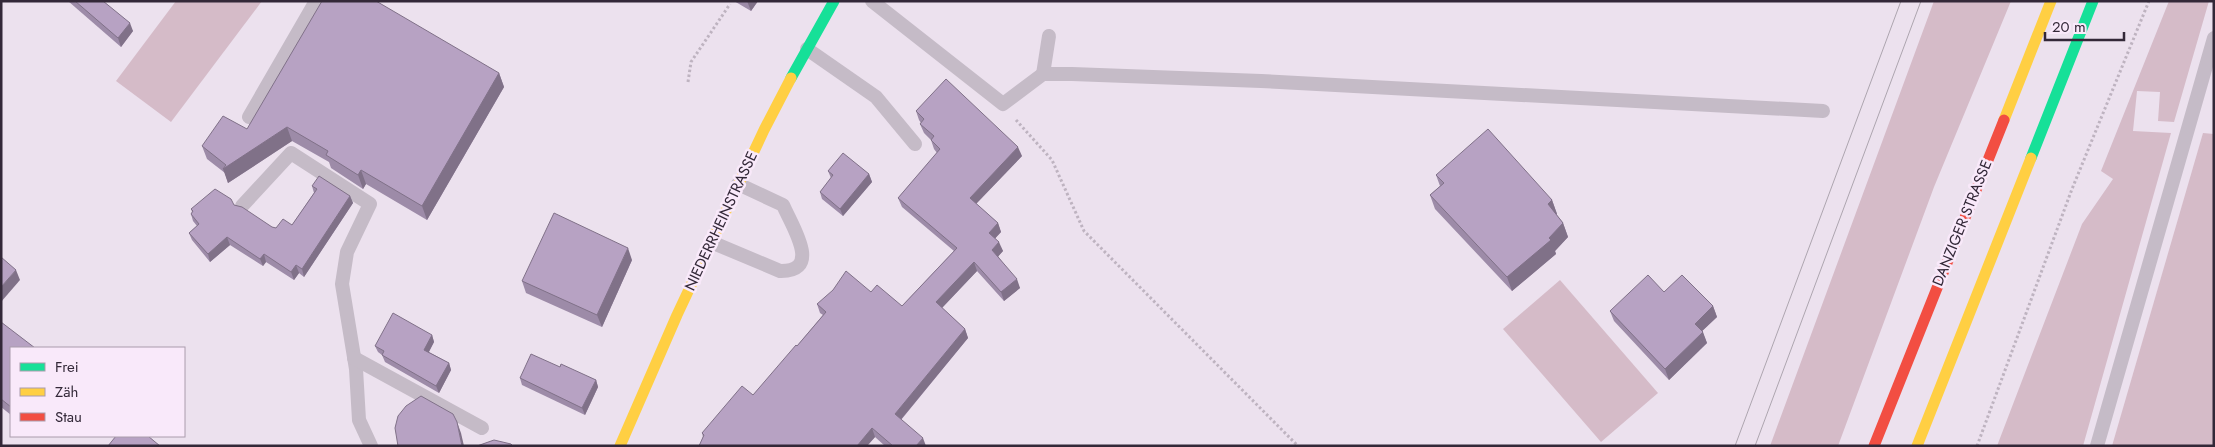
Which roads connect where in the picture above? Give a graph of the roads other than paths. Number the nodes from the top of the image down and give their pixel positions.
1 (316, 1) edge
2 (834, 1) edge
3 (872, 1) edge
4 (2051, 1) edge
5 (2092, 1) edge
6 (1049, 36) dead end
7 (2214, 38) edge
8 (807, 49) junction
9 (1043, 74) junction
10 (1823, 111) dead end
11 (249, 117) dead end
12 (915, 144) dead end
13 (738, 184) junction
14 (242, 206) edge
15 (711, 242) junction
16 (354, 358) junction
17 (482, 428) dead end
18 (371, 446) edge
19 (620, 446) edge
20 (1874, 446) edge
21 (1917, 446) edge
22 (2097, 446) edge

1 - 11 lane
2 - 8 main road, NIEDERRHEINSTRASSE
3 - 9 lane
4 - 20 main road, DANZIGER STRASSE
5 - 21 main road
6 - 9 lane
7 - 22 lane
8 - 12 lane
8 - 13 main road, NIEDERRHEINSTRASSE
9 - 10 lane
13 - 15 main road, NIEDERRHEINSTRASSE
13 - 15 lane
14 - 16 lane
15 - 19 main road, NIEDERRHEINSTRASSE
16 - 17 lane
16 - 18 lane

